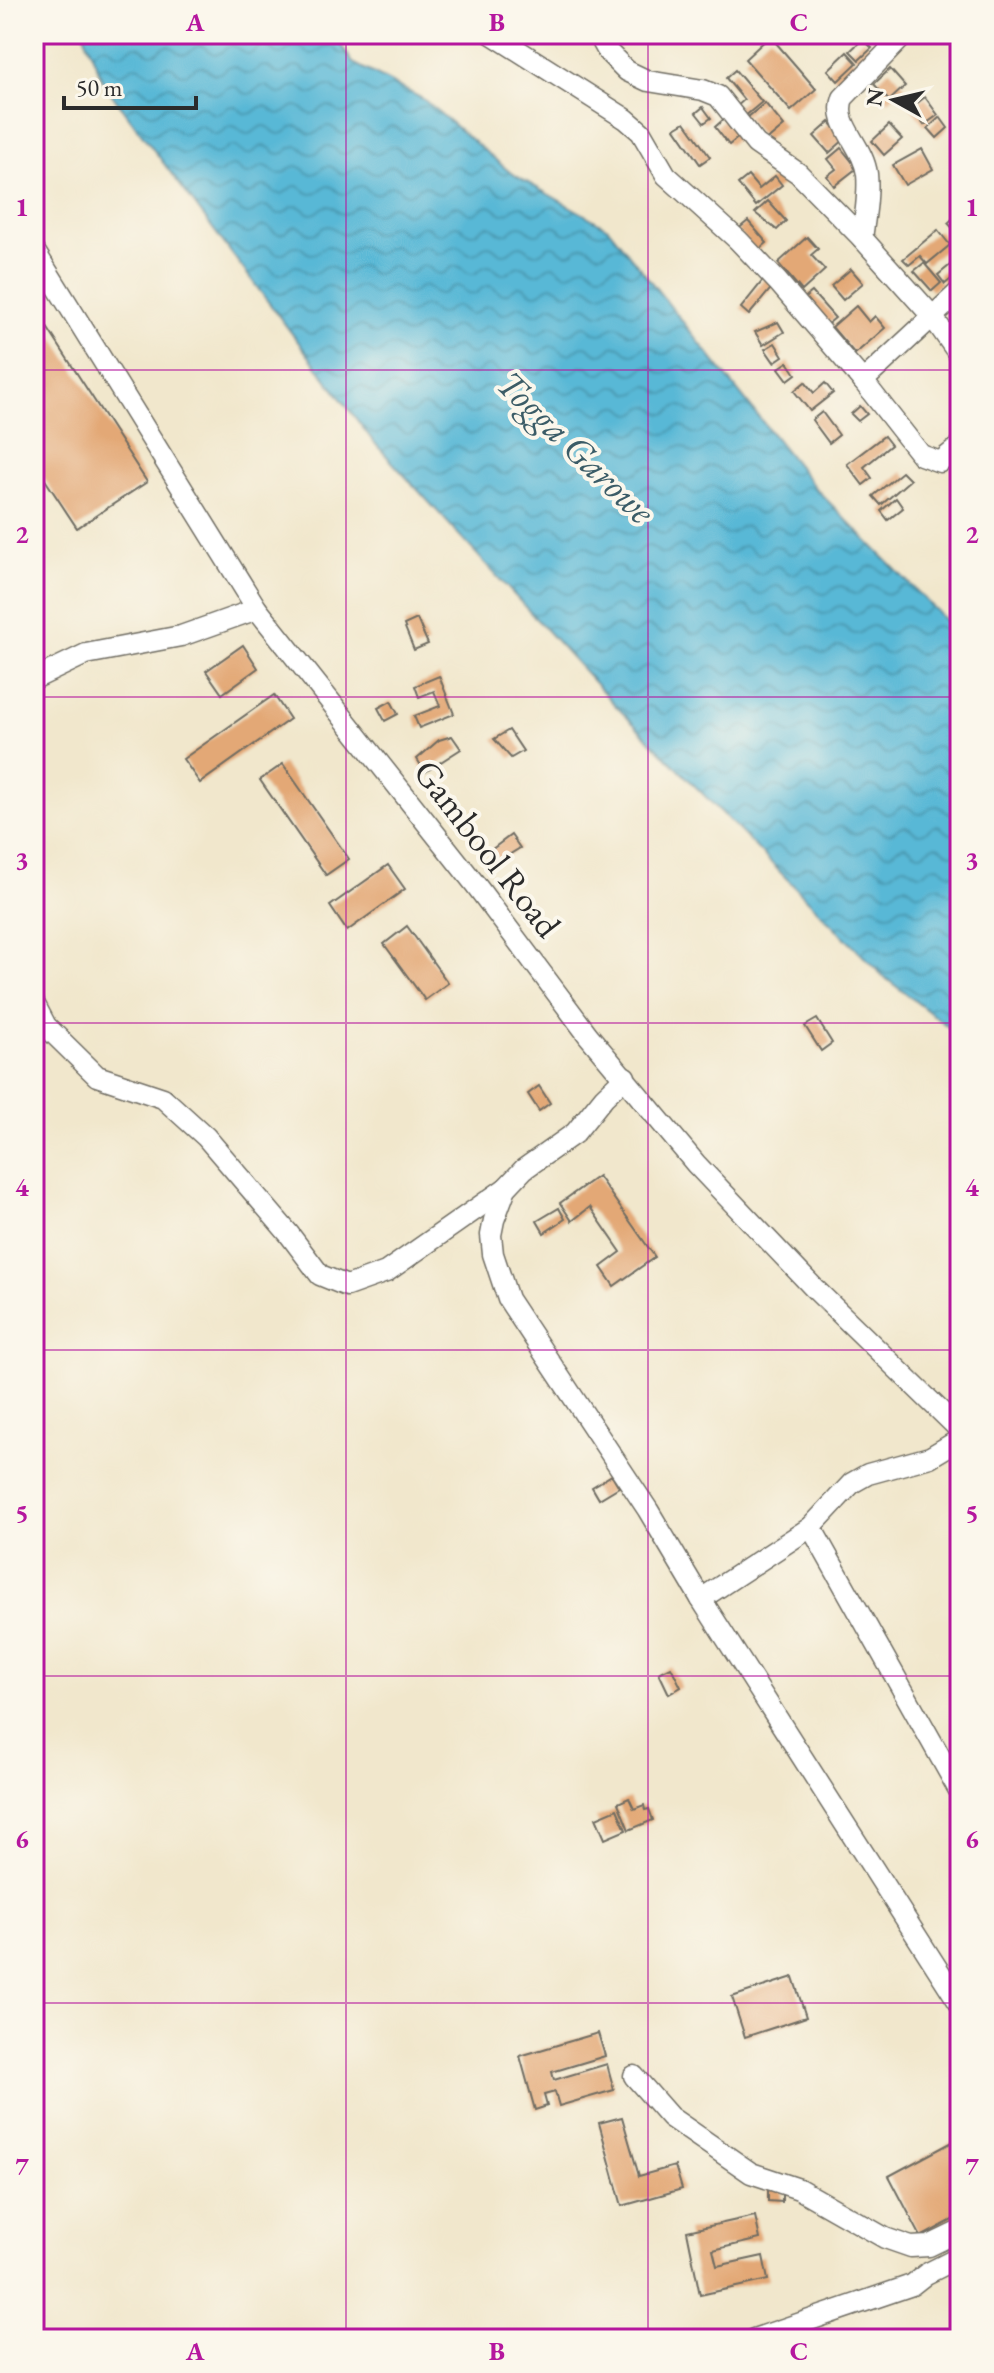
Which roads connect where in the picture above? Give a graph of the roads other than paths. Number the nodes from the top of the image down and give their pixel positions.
1 (492, 34) edge
2 (598, 34) edge
3 (905, 34) edge
4 (862, 238) junction
5 (34, 250) edge
6 (960, 291) edge
7 (932, 316) junction
8 (960, 356) edge
9 (863, 381) junction
10 (960, 446) edge
11 (257, 609) junction
12 (34, 679) edge
13 (34, 1003) edge
14 (625, 1077) junction
15 (506, 1188) junction
16 (960, 1430) edge
17 (960, 1439) edge
18 (811, 1527) junction
19 (701, 1599) junction
20 (960, 1792) edge
21 (960, 2004) edge
22 (634, 2076) dead end
23 (960, 2231) edge
24 (960, 2257) edge
25 (754, 2339) edge

1 - 9 street
2 - 4 street
3 - 4 street
4 - 7 street
5 - 11 street, Gambool Road
6 - 7 street
7 - 8 street
7 - 9 street
9 - 10 street
11 - 12 street
11 - 14 street, Gambool Road
13 - 15 street
14 - 15 street
14 - 16 street, Gambool Road
15 - 19 street
17 - 18 street
18 - 19 street
18 - 20 street
19 - 21 street
22 - 23 street
24 - 25 street

